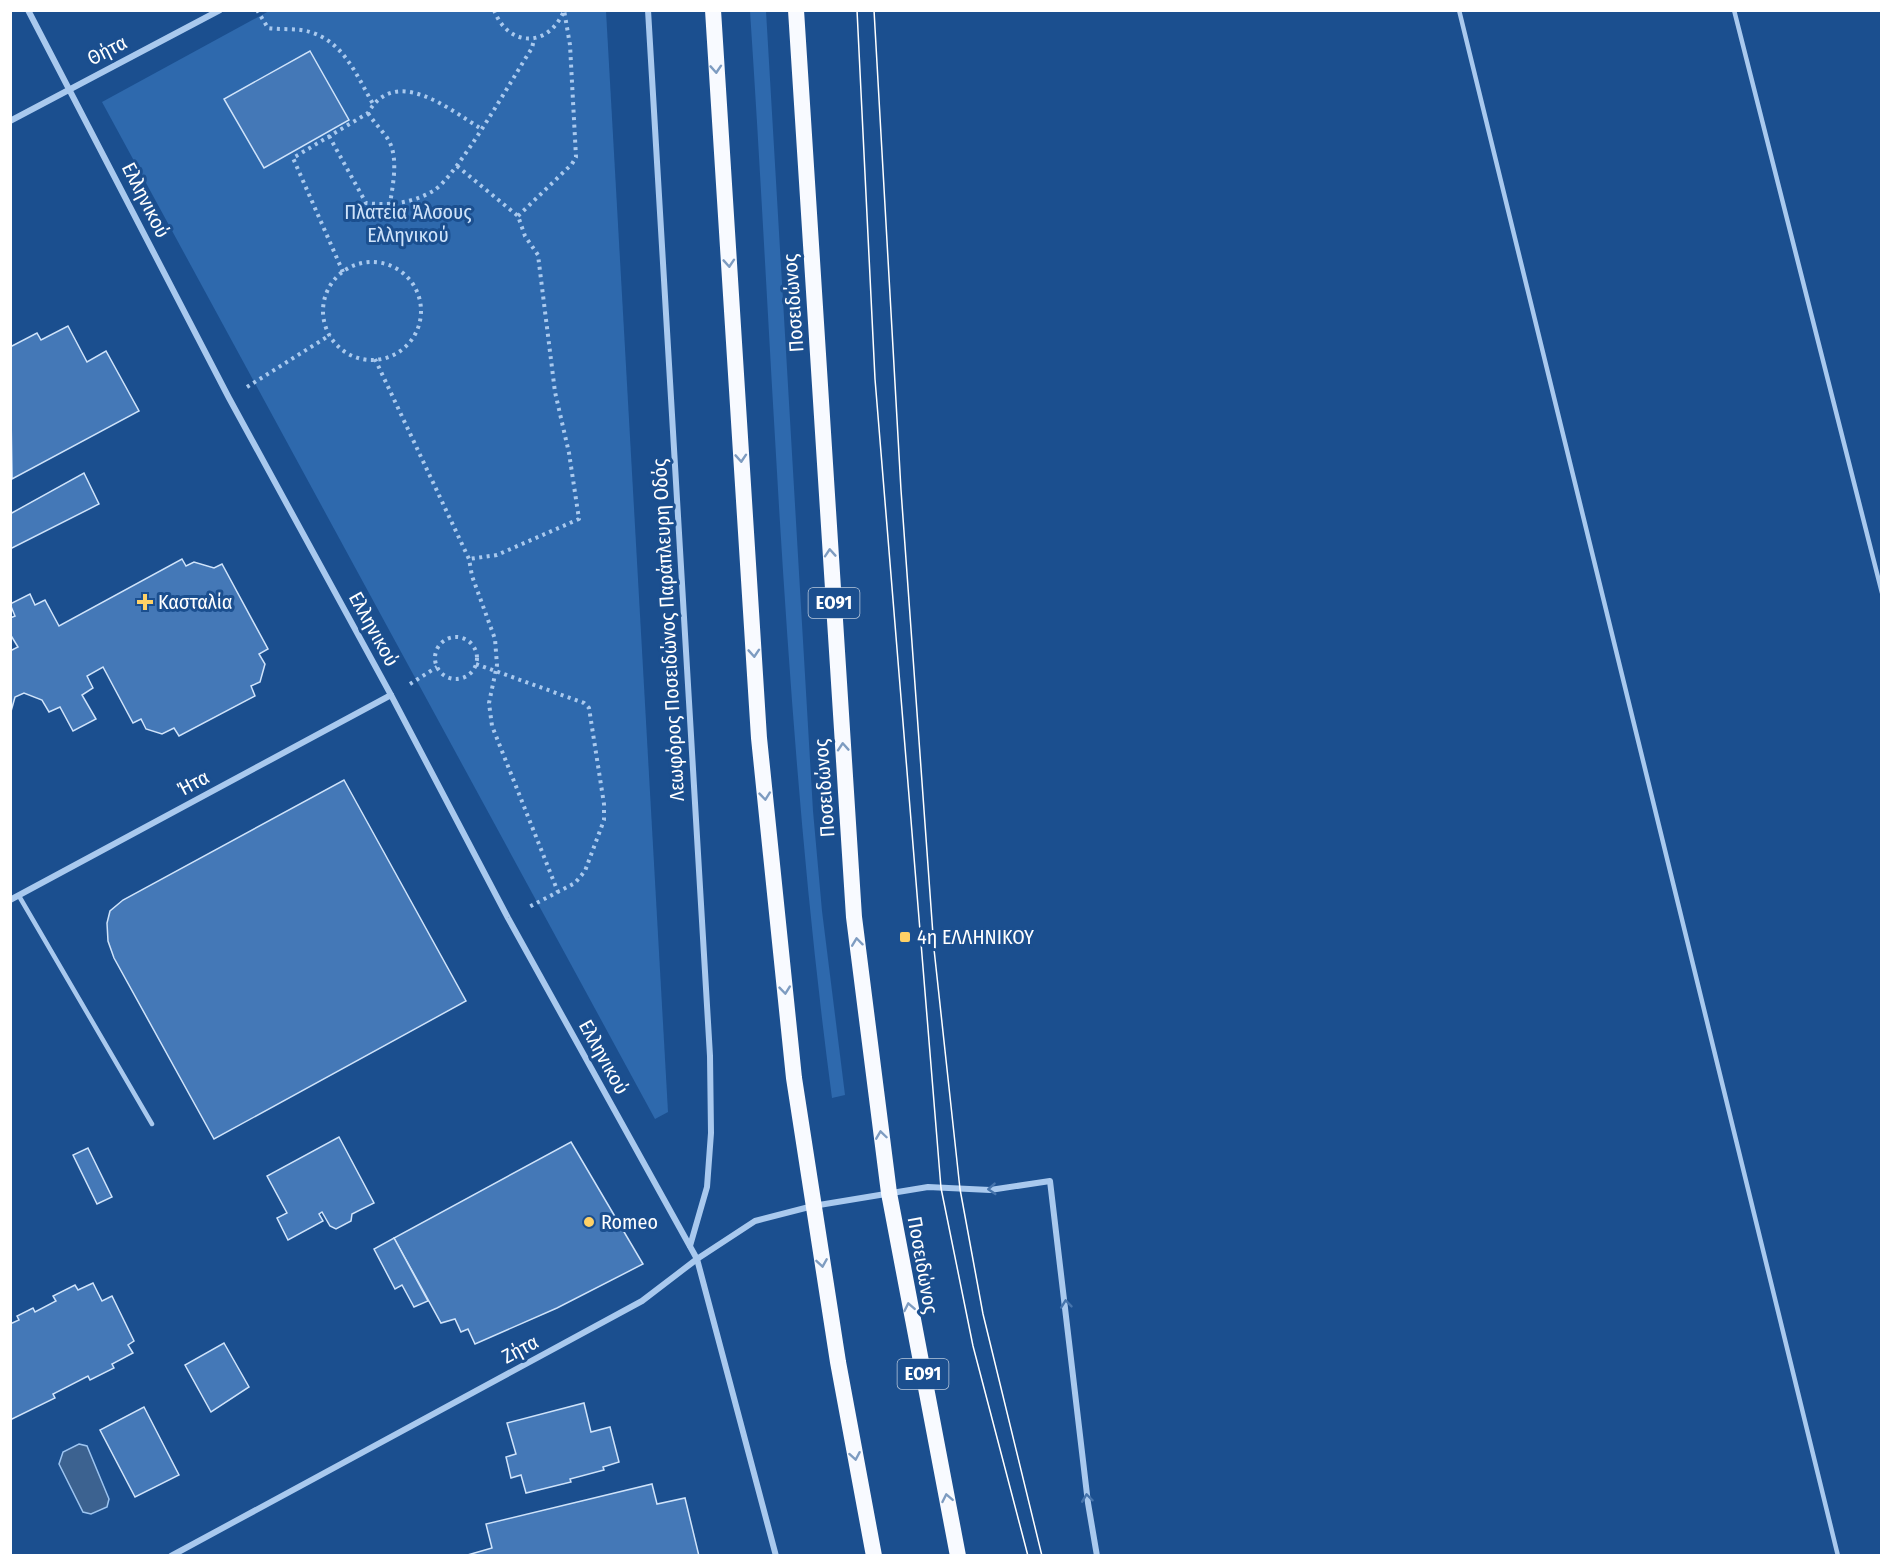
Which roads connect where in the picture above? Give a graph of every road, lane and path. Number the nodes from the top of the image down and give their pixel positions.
1 (28, 10) edge
2 (220, 10) edge
3 (257, 10) edge
4 (494, 10) edge
5 (648, 10) edge
6 (713, 10) edge
7 (796, 10) edge
8 (1460, 10) edge
9 (1734, 10) edge
10 (564, 11) edge
11 (534, 39) junction
12 (69, 89) junction
13 (373, 104) junction
14 (368, 113) junction
15 (10, 121) edge
16 (480, 128) junction
17 (330, 136) junction
18 (457, 166) junction
19 (390, 204) junction
20 (518, 216) junction
21 (343, 272) junction
22 (330, 335) junction
23 (375, 359) junction
24 (229, 398) junction
25 (470, 559) junction
26 (1881, 593) edge
27 (476, 664) junction
28 (437, 667) junction
29 (496, 672) junction
30 (391, 695) junction
31 (558, 892) junction
32 (19, 896) junction
33 (10, 900) edge
34 (508, 918) junction
35 (152, 1124) dead end
36 (889, 1193) junction
37 (813, 1206) junction
38 (690, 1246) junction
39 (697, 1259) junction
40 (171, 1556) edge
41 (776, 1556) edge
42 (874, 1556) edge
43 (958, 1556) edge
44 (1097, 1556) edge
45 (1838, 1556) edge

1 - 12 street, Ελληνικού
2 - 12 street, Θήτα
3 - 13 path
4 - 11 path
5 - 38 street, Λεωφόρος Ποσειδώνος Παράπλευρη Οδός
6 -> 37 highway
36 -> 7 highway, Ποσειδώνος / ΕΟ91
8 - 45 lane
9 - 26 lane
10 - 11 path
10 - 20 path
11 - 16 path
12 - 15 street, Θήτα
12 - 24 street, Ελληνικού
13 - 14 path
13 - 16 path
14 - 17 path
14 - 19 path
16 - 18 path
17 - 19 path
17 - 21 path
18 - 19 path
18 - 20 path
20 - 25 path
21 - 22 path
21 - 23 path
22 - 23 path
22 - 24 path
23 - 25 path
24 - 30 street, Ελληνικού
25 - 29 path
27 - 28 path
27 - 28 path
27 - 29 path
28 - 30 path
29 - 31 path
29 - 31 path
30 - 32 street, Ήτα
30 - 34 street, Ελληνικού
31 - 34 path
32 - 33 street, Ήτα
32 - 35 lane
34 - 38 street, Ελληνικού
36 - 37 street, Ζήτα
43 -> 36 highway, Ποσειδώνος / ΕΟ91
44 -> 36 street
37 - 39 street, Ζήτα
37 -> 42 highway
38 - 39 street, Ελληνικού
39 - 40 street, Ζήτα
39 - 41 street

